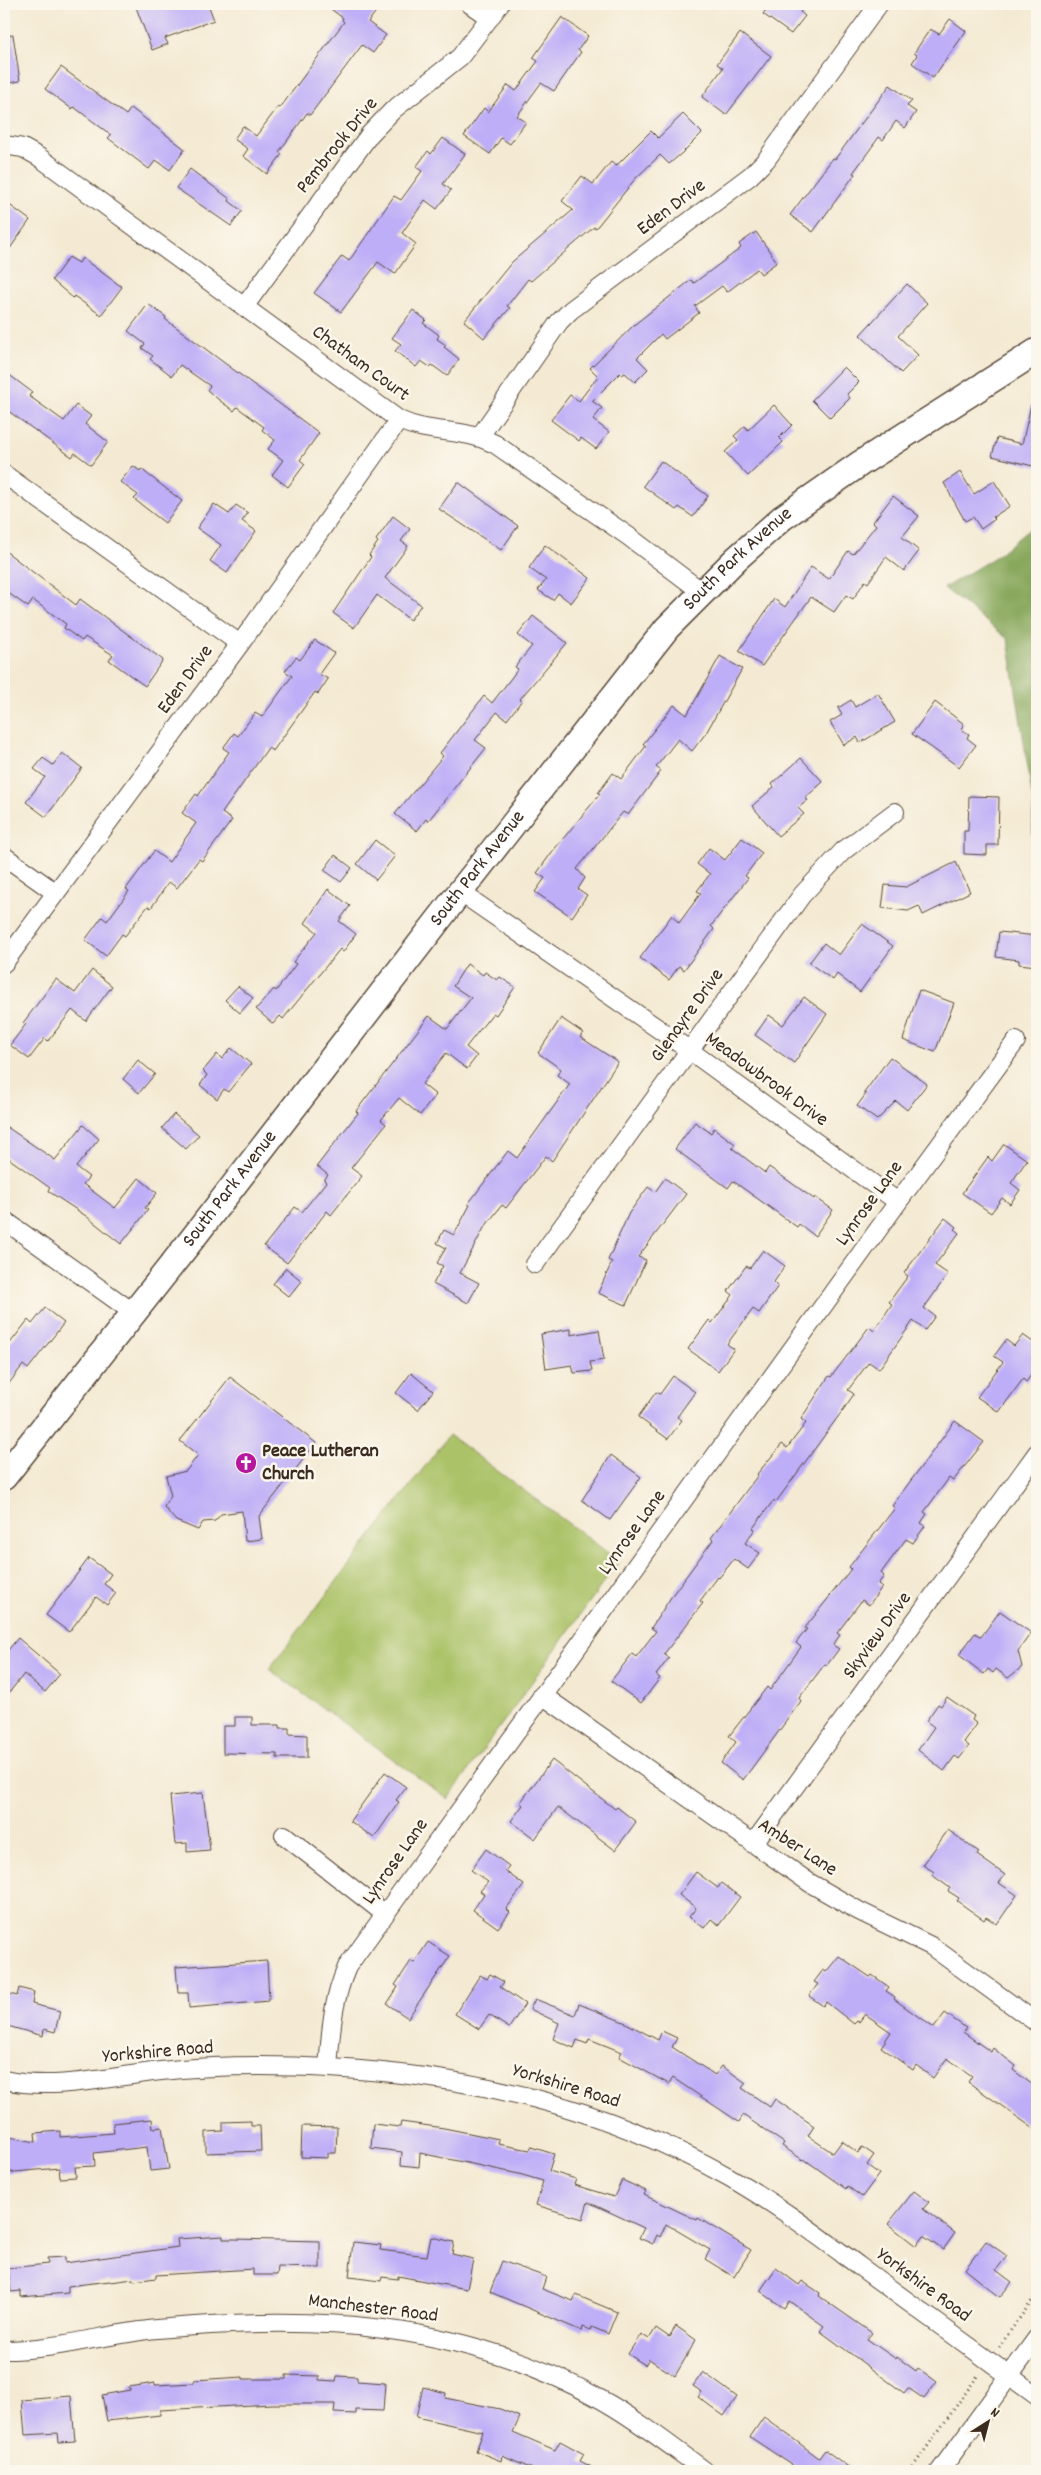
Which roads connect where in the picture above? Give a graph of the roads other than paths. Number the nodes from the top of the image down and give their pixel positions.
1 (470, 4) edge
2 (500, 4) edge
3 (878, 4) edge
4 (490, 18) junction
5 (4, 145) edge
6 (244, 307) junction
7 (1037, 351) edge
8 (399, 420) junction
9 (480, 436) junction
10 (4, 474) edge
11 (702, 592) junction
12 (240, 644) junction
13 (895, 812) dead end
14 (4, 856) edge
15 (460, 892) junction
16 (56, 893) junction
17 (4, 962) edge
18 (1016, 1041) dead end
19 (689, 1050) junction
20 (898, 1202) junction
21 (4, 1220) edge
22 (536, 1264) dead end
23 (134, 1313) junction
24 (1037, 1453) edge
25 (4, 1477) edge
26 (542, 1695) junction
27 (284, 1835) dead end
28 (753, 1844) junction
29 (385, 1914) junction
30 (1037, 2023) edge
31 (328, 2068) junction
32 (4, 2080) edge
33 (1037, 2338) edge
34 (4, 2350) edge
35 (1010, 2376) junction
36 (1037, 2396) edge
37 (705, 2471) edge
38 (940, 2471) edge

1 - 4 street
2 - 4 street, Pembrook Drive
3 - 9 street, Eden Drive
4 - 6 street, Pembrook Drive
5 - 6 street, Chatham Court
6 - 8 street, Chatham Court
7 - 11 main road, South Park Avenue
8 - 9 street, Chatham Court
8 - 12 street, Eden Drive
9 - 11 street, Chatham Court
10 - 12 street
11 - 15 main road, South Park Avenue
12 - 16 street, Eden Drive
13 - 19 street, Glenayre Drive
14 - 16 street
15 - 19 street, Meadowbrook Drive
15 - 23 main road, South Park Avenue
16 - 17 street, Eden Drive
18 - 20 street, Lynrose Lane
19 - 20 street, Meadowbrook Drive
19 - 22 street, Glenayre Drive
20 - 26 street, Lynrose Lane
21 - 23 street
23 - 25 main road, South Park Avenue
24 - 28 street, Skyview Drive
26 - 28 street, Amber Lane
26 - 29 street, Lynrose Lane
27 - 29 street
28 - 30 street, Amber Lane
29 - 31 street, Lynrose Lane
31 - 32 street, Yorkshire Road
31 - 35 street, Yorkshire Road
33 - 35 street
34 - 37 street, Manchester Road
35 - 36 street, Yorkshire Road
35 - 38 street

